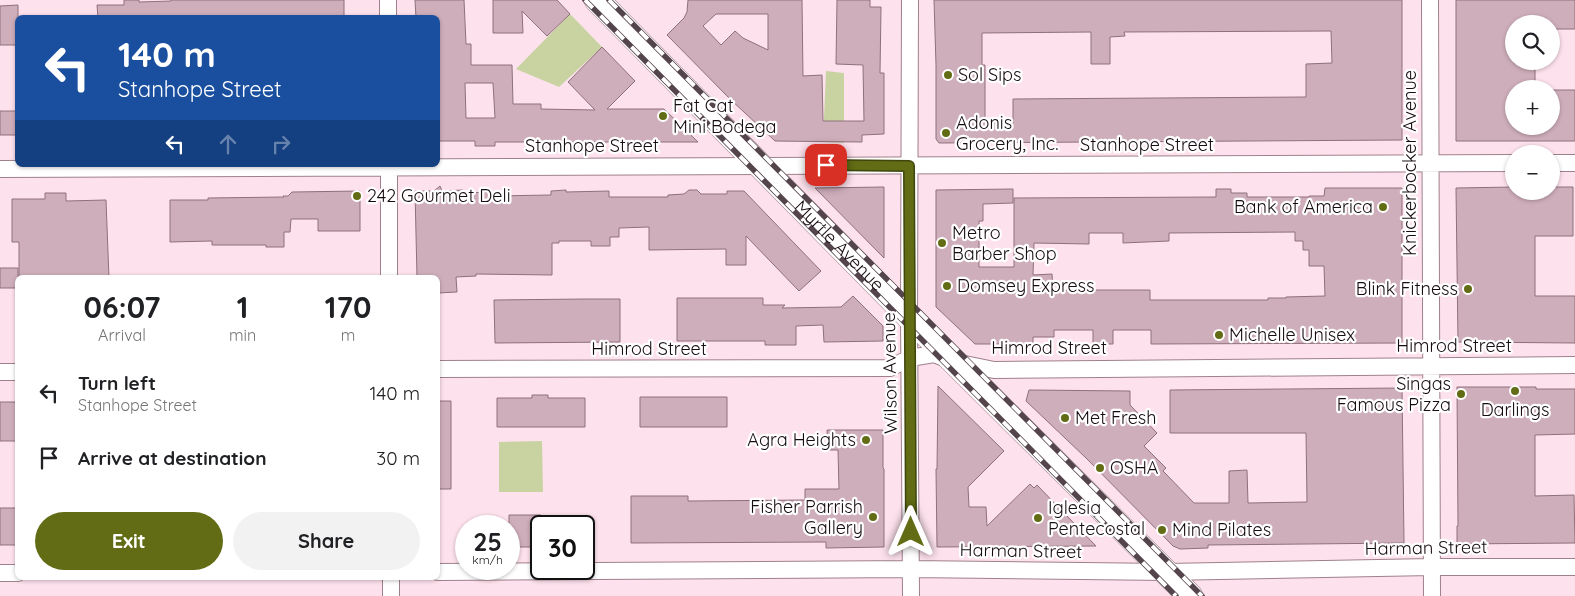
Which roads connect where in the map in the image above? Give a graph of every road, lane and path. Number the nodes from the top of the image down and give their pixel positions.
1 (388, 0) edge
2 (597, 0) edge
3 (910, 0) edge
4 (1430, 0) edge
5 (388, 15) edge
6 (1430, 163) junction
7 (1505, 163) edge
8 (1560, 163) edge
9 (1575, 163) edge
10 (760, 165) junction
11 (440, 166) edge
12 (909, 166) junction
13 (259, 167) edge
14 (389, 167) edge
15 (0, 169) edge
16 (389, 275) edge
17 (909, 316) junction
18 (910, 358) junction
19 (955, 362) junction
20 (1575, 365) edge
21 (1431, 366) junction
22 (440, 369) edge
23 (0, 372) edge
24 (15, 372) edge
25 (1432, 567) junction
26 (1575, 567) edge
27 (911, 569) junction
28 (440, 572) edge
29 (1166, 572) junction
30 (0, 573) edge
31 (15, 573) edge
32 (391, 580) edge
33 (391, 596) edge
34 (911, 596) edge
35 (1190, 596) edge
36 (1432, 596) edge

1 - 5 street
2 - 10 main road, Myrtle Avenue
3 - 12 street, Wilson Avenue
4 - 6 street, Knickerbocker Avenue
6 - 7 street, Stanhope Street
6 - 12 street, Stanhope Street
6 - 21 street, Knickerbocker Avenue
8 - 9 street
10 - 11 street, Stanhope Street
10 - 12 street, Stanhope Street
10 - 17 main road, Myrtle Avenue
12 - 17 street, Wilson Avenue
13 - 15 street, Stanhope Street
14 - 16 street
17 - 18 street, Wilson Avenue
17 - 19 main road, Myrtle Avenue
18 - 19 street, Himrod Street
18 - 22 street, Himrod Street
18 - 27 street, Wilson Avenue
19 - 21 street, Himrod Street
19 - 29 main road, Myrtle Avenue
20 - 21 street, Himrod Street
21 - 25 street, Knickerbocker Avenue
23 - 24 street
25 - 26 street, Harman Street
25 - 29 street, Harman Street
25 - 36 street, Knickerbocker Avenue
27 - 28 street, Harman Street
27 - 29 street, Harman Street
27 - 34 street, Wilson Avenue
29 - 35 main road, Myrtle Avenue
30 - 31 street
32 - 33 street

